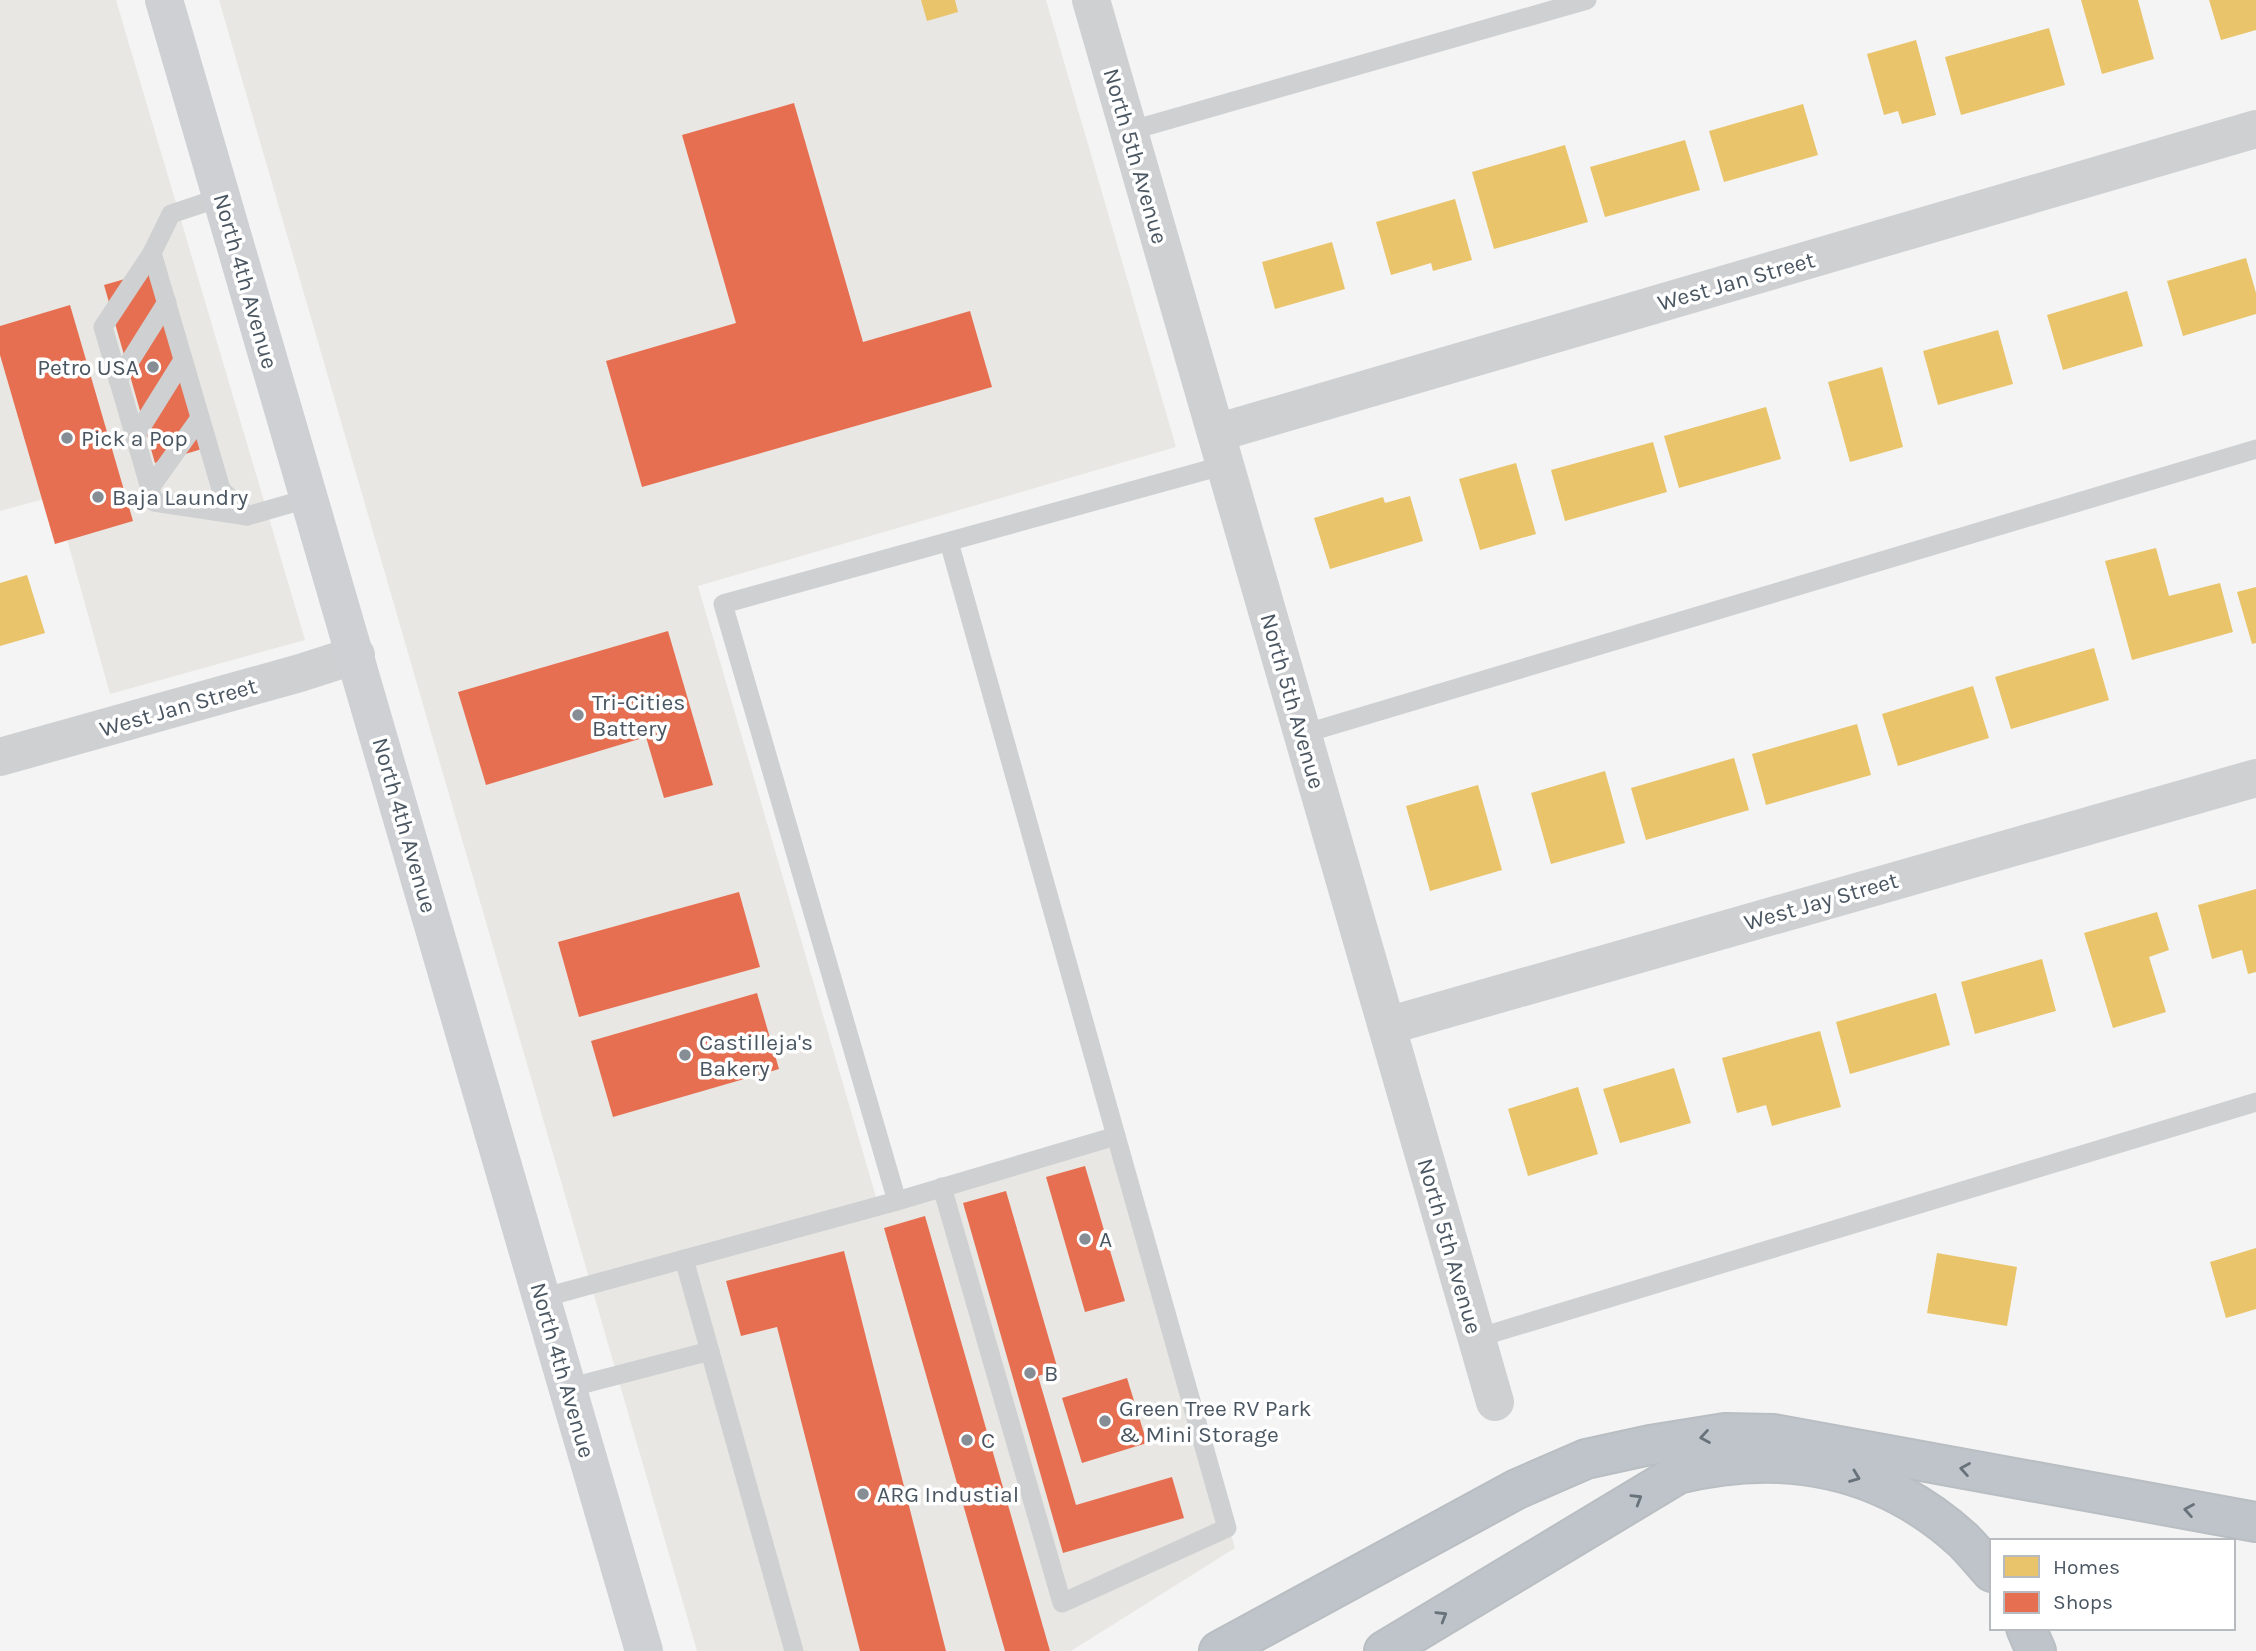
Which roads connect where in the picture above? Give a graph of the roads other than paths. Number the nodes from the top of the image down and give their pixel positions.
1 (164, 0) edge
2 (1091, 0) edge
3 (1587, 0) edge
4 (2256, 129) edge
5 (1129, 131) junction
6 (222, 197) junction
7 (152, 253) junction
8 (167, 302) junction
9 (183, 360) junction
10 (118, 380) junction
11 (200, 418) junction
12 (135, 437) junction
13 (1221, 449) junction
14 (2256, 449) edge
15 (150, 488) junction
16 (310, 498) junction
17 (247, 516) junction
18 (949, 541) junction
19 (356, 655) junction
20 (1303, 734) junction
21 (0, 757) edge
22 (2256, 778) edge
23 (1387, 1026) junction
24 (2256, 1102) edge
25 (1116, 1136) junction
26 (942, 1187) junction
27 (897, 1200) junction
28 (684, 1259) junction
29 (542, 1298) junction
30 (1477, 1338) junction
31 (710, 1352) junction
32 (568, 1388) junction
33 (1495, 1402) dead end
34 (1517, 1489) junction
35 (2256, 1522) edge
36 (1990, 1570) edge
37 (2027, 1630) edge
38 (644, 1651) edge
39 (794, 1651) edge
40 (1219, 1651) edge
41 (1255, 1651) edge
42 (1384, 1651) edge
43 (2036, 1651) edge

1 - 6 main road, North 4th Avenue
2 - 5 street, North 5th Avenue
3 - 5 lane
4 - 13 street, West Jan Street
5 - 13 street, North 5th Avenue
6 - 7 lane
6 - 16 main road, North 4th Avenue
7 - 8 lane
7 - 10 lane
8 - 9 lane
8 - 10 lane
9 - 11 lane
9 - 12 lane
10 - 12 lane
11 - 15 lane
11 - 17 lane
12 - 15 lane
13 - 18 lane
13 - 20 street, North 5th Avenue
14 - 20 lane
15 - 17 lane
16 - 17 lane
16 - 19 main road, North 4th Avenue
18 - 25 lane
18 - 27 lane
19 - 21 street, West Jan Street
19 - 29 main road, North 4th Avenue
20 - 23 street, North 5th Avenue
22 - 23 street, West Jay Street
23 - 30 street, North 5th Avenue
24 - 30 lane
25 - 26 lane
25 - 26 lane
26 - 27 lane
27 - 28 lane
28 - 29 lane
28 - 31 lane
29 - 32 main road, North 4th Avenue
30 - 33 street, North 5th Avenue
31 - 32 lane
31 - 39 lane
32 - 38 main road, North 4th Avenue
35 -> 34 highway
34 - 40 highway
34 - 41 highway
42 -> 36 highway
37 - 43 highway

